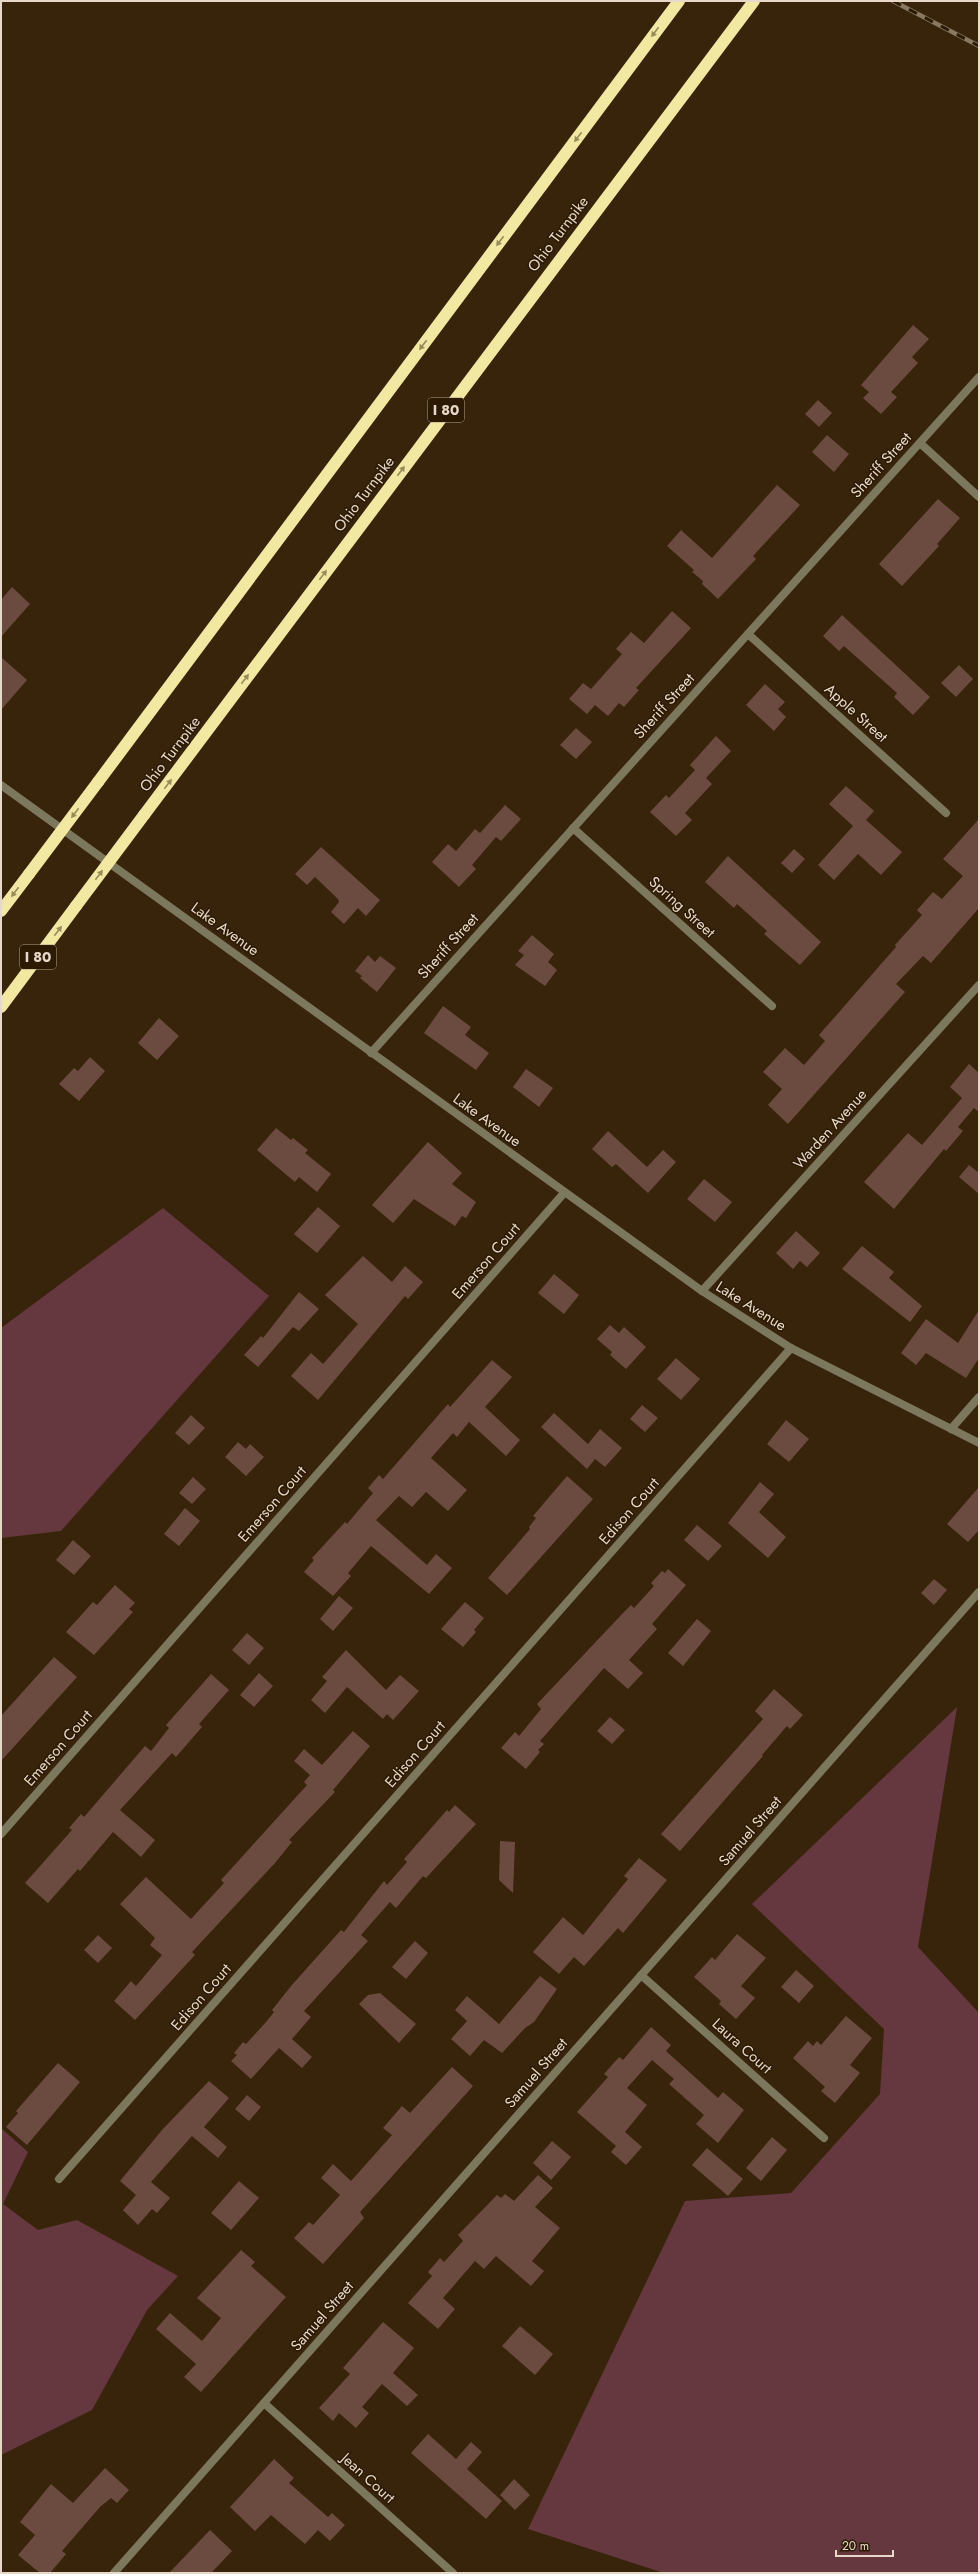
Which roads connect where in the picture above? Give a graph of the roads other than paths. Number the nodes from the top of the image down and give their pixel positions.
1 (678, 1) edge
2 (751, 4) edge
3 (979, 378) edge
4 (920, 443) junction
5 (979, 497) edge
6 (748, 634) junction
7 (1, 785) edge
8 (946, 813) dead end
9 (573, 828) junction
10 (1, 911) edge
11 (979, 985) edge
12 (772, 1006) dead end
13 (1, 1007) edge
14 (371, 1052) junction
15 (564, 1193) junction
16 (702, 1291) junction
17 (791, 1348) junction
18 (979, 1397) edge
19 (951, 1429) junction
20 (979, 1443) edge
21 (979, 1592) edge
22 (1, 1834) edge
23 (641, 1975) junction
24 (824, 2138) dead end
25 (59, 2179) dead end
26 (264, 2403) junction
27 (114, 2573) edge
28 (453, 2573) edge

1 -> 10 highway, bridge
13 -> 2 highway, Ohio Turnpike / I 80, bridge
3 - 4 street, Sheriff Street
4 - 5 street
4 - 6 street, Sheriff Street
6 - 8 street, Apple Street
6 - 9 street, Sheriff Street
7 - 14 street, Lake Avenue
9 - 12 street, Spring Street
9 - 14 street, Sheriff Street
11 - 16 street, Warden Avenue
14 - 15 street, Lake Avenue
15 - 16 street, Lake Avenue
15 - 22 street, Emerson Court
16 - 17 street, Lake Avenue
17 - 19 street, Lake Avenue
17 - 25 street, Edison Court
18 - 19 street
19 - 20 street, Lake Avenue
21 - 23 street, Samuel Street
23 - 24 street, Laura Court
23 - 26 street, Samuel Street
26 - 27 street, Samuel Street
26 - 28 street, Jean Court

